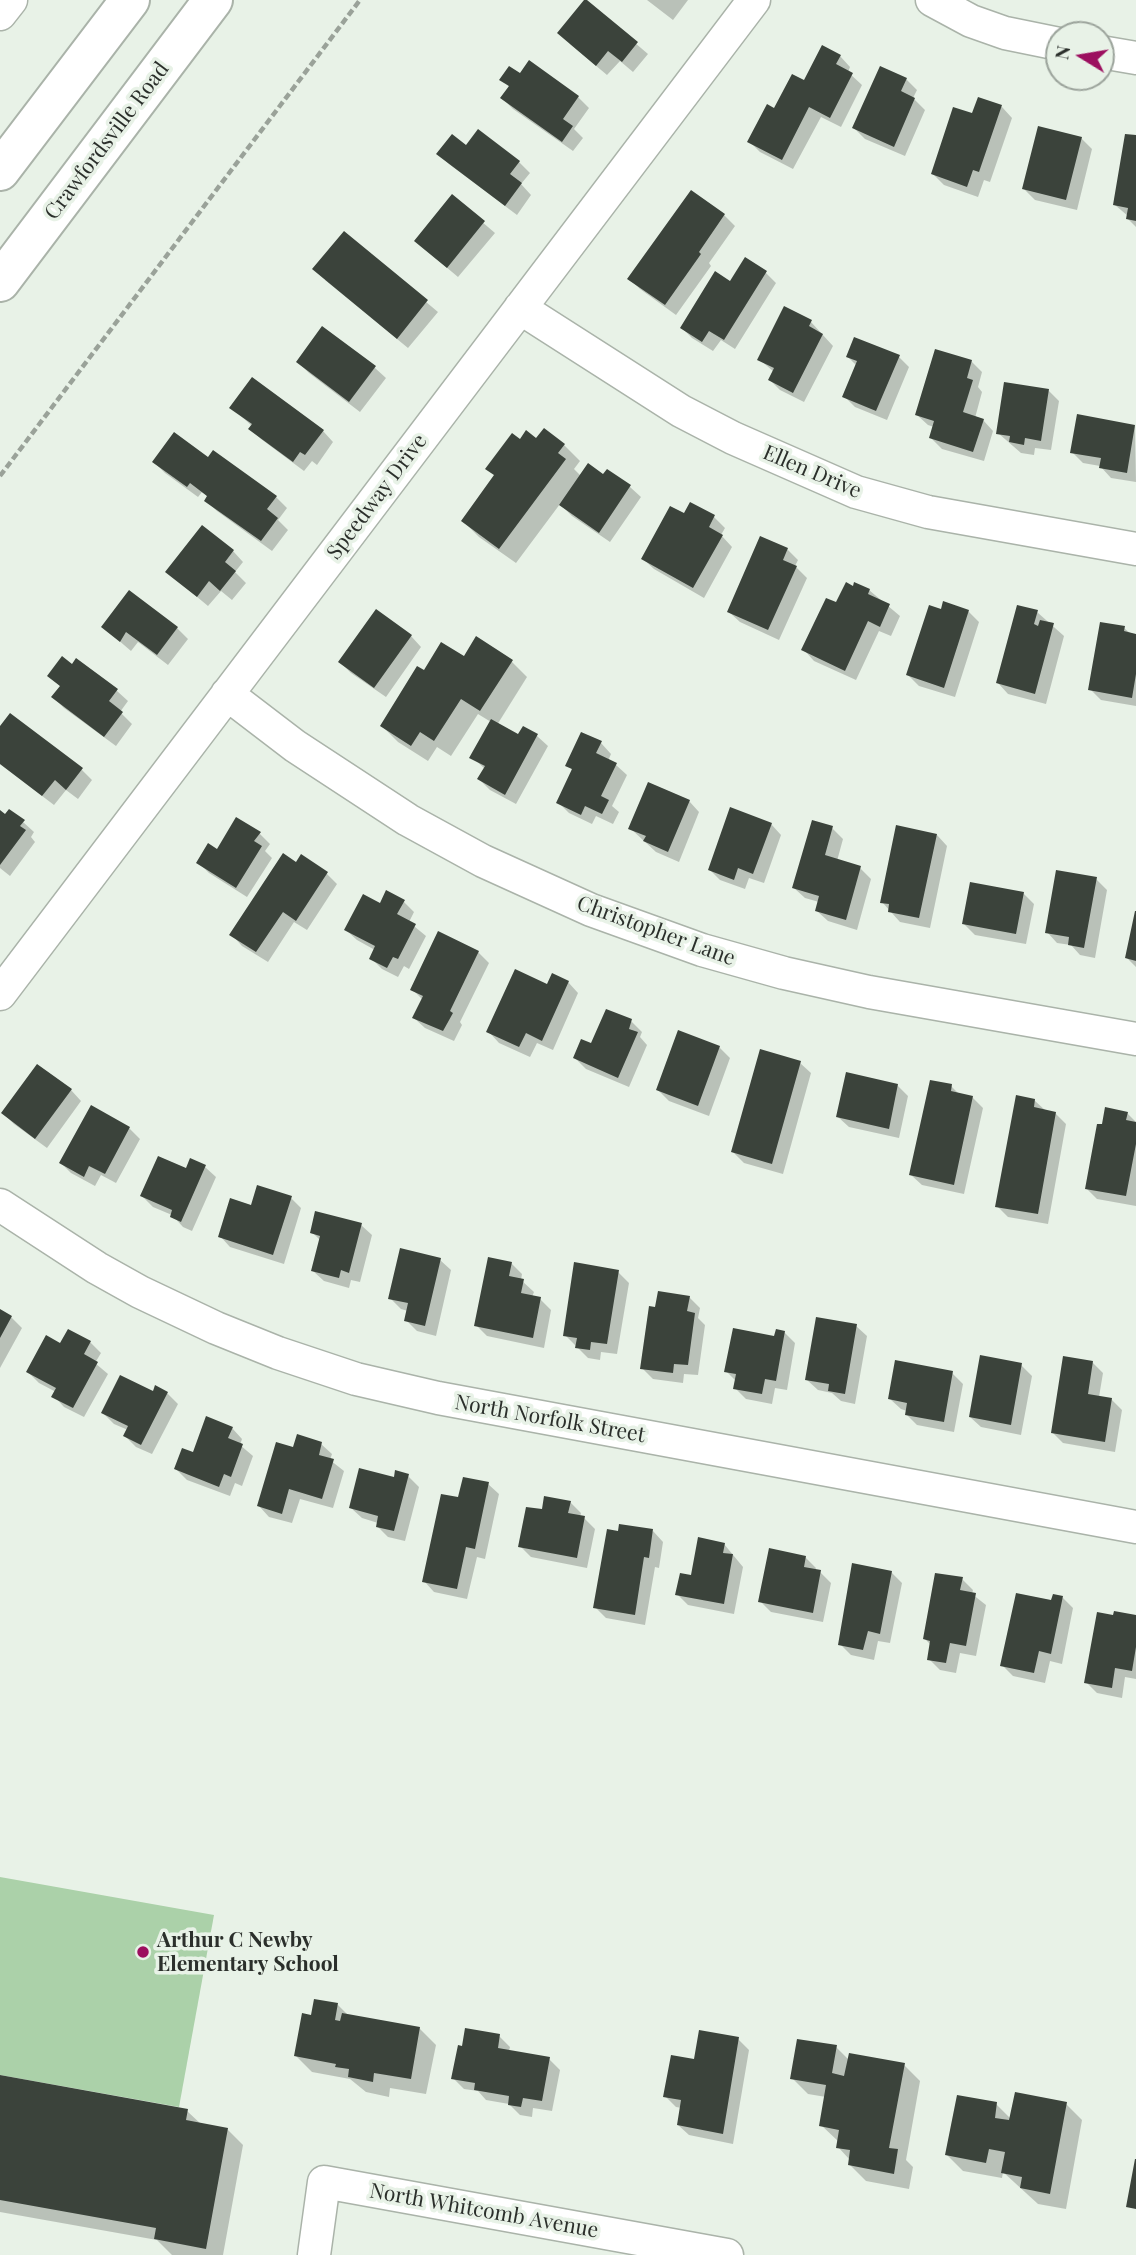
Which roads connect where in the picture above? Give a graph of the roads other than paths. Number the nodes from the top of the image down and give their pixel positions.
1 (10, 0) edge
2 (130, 0) edge
3 (213, 0) edge
4 (754, 0) edge
5 (932, 0) edge
6 (0, 14) edge
7 (1045, 42) edge
8 (1115, 54) edge
9 (1136, 58) edge
10 (0, 171) edge
11 (0, 282) edge
12 (520, 308) junction
13 (1136, 549) edge
14 (228, 694) junction
15 (0, 994) edge
16 (1136, 1039) edge
17 (0, 1205) edge
18 (1136, 1527) edge
19 (314, 2255) edge
20 (727, 2255) edge

1 - 6 street
2 - 10 main road
3 - 11 main road, Crawfordsville Road
4 - 12 street, Speedway Drive
5 - 7 street
8 - 9 street
12 - 13 street, Ellen Drive
12 - 14 street, Speedway Drive
14 - 15 street, Speedway Drive
14 - 16 street, Christopher Lane
17 - 18 street, North Norfolk Street
19 - 20 street, North Whitcomb Avenue

